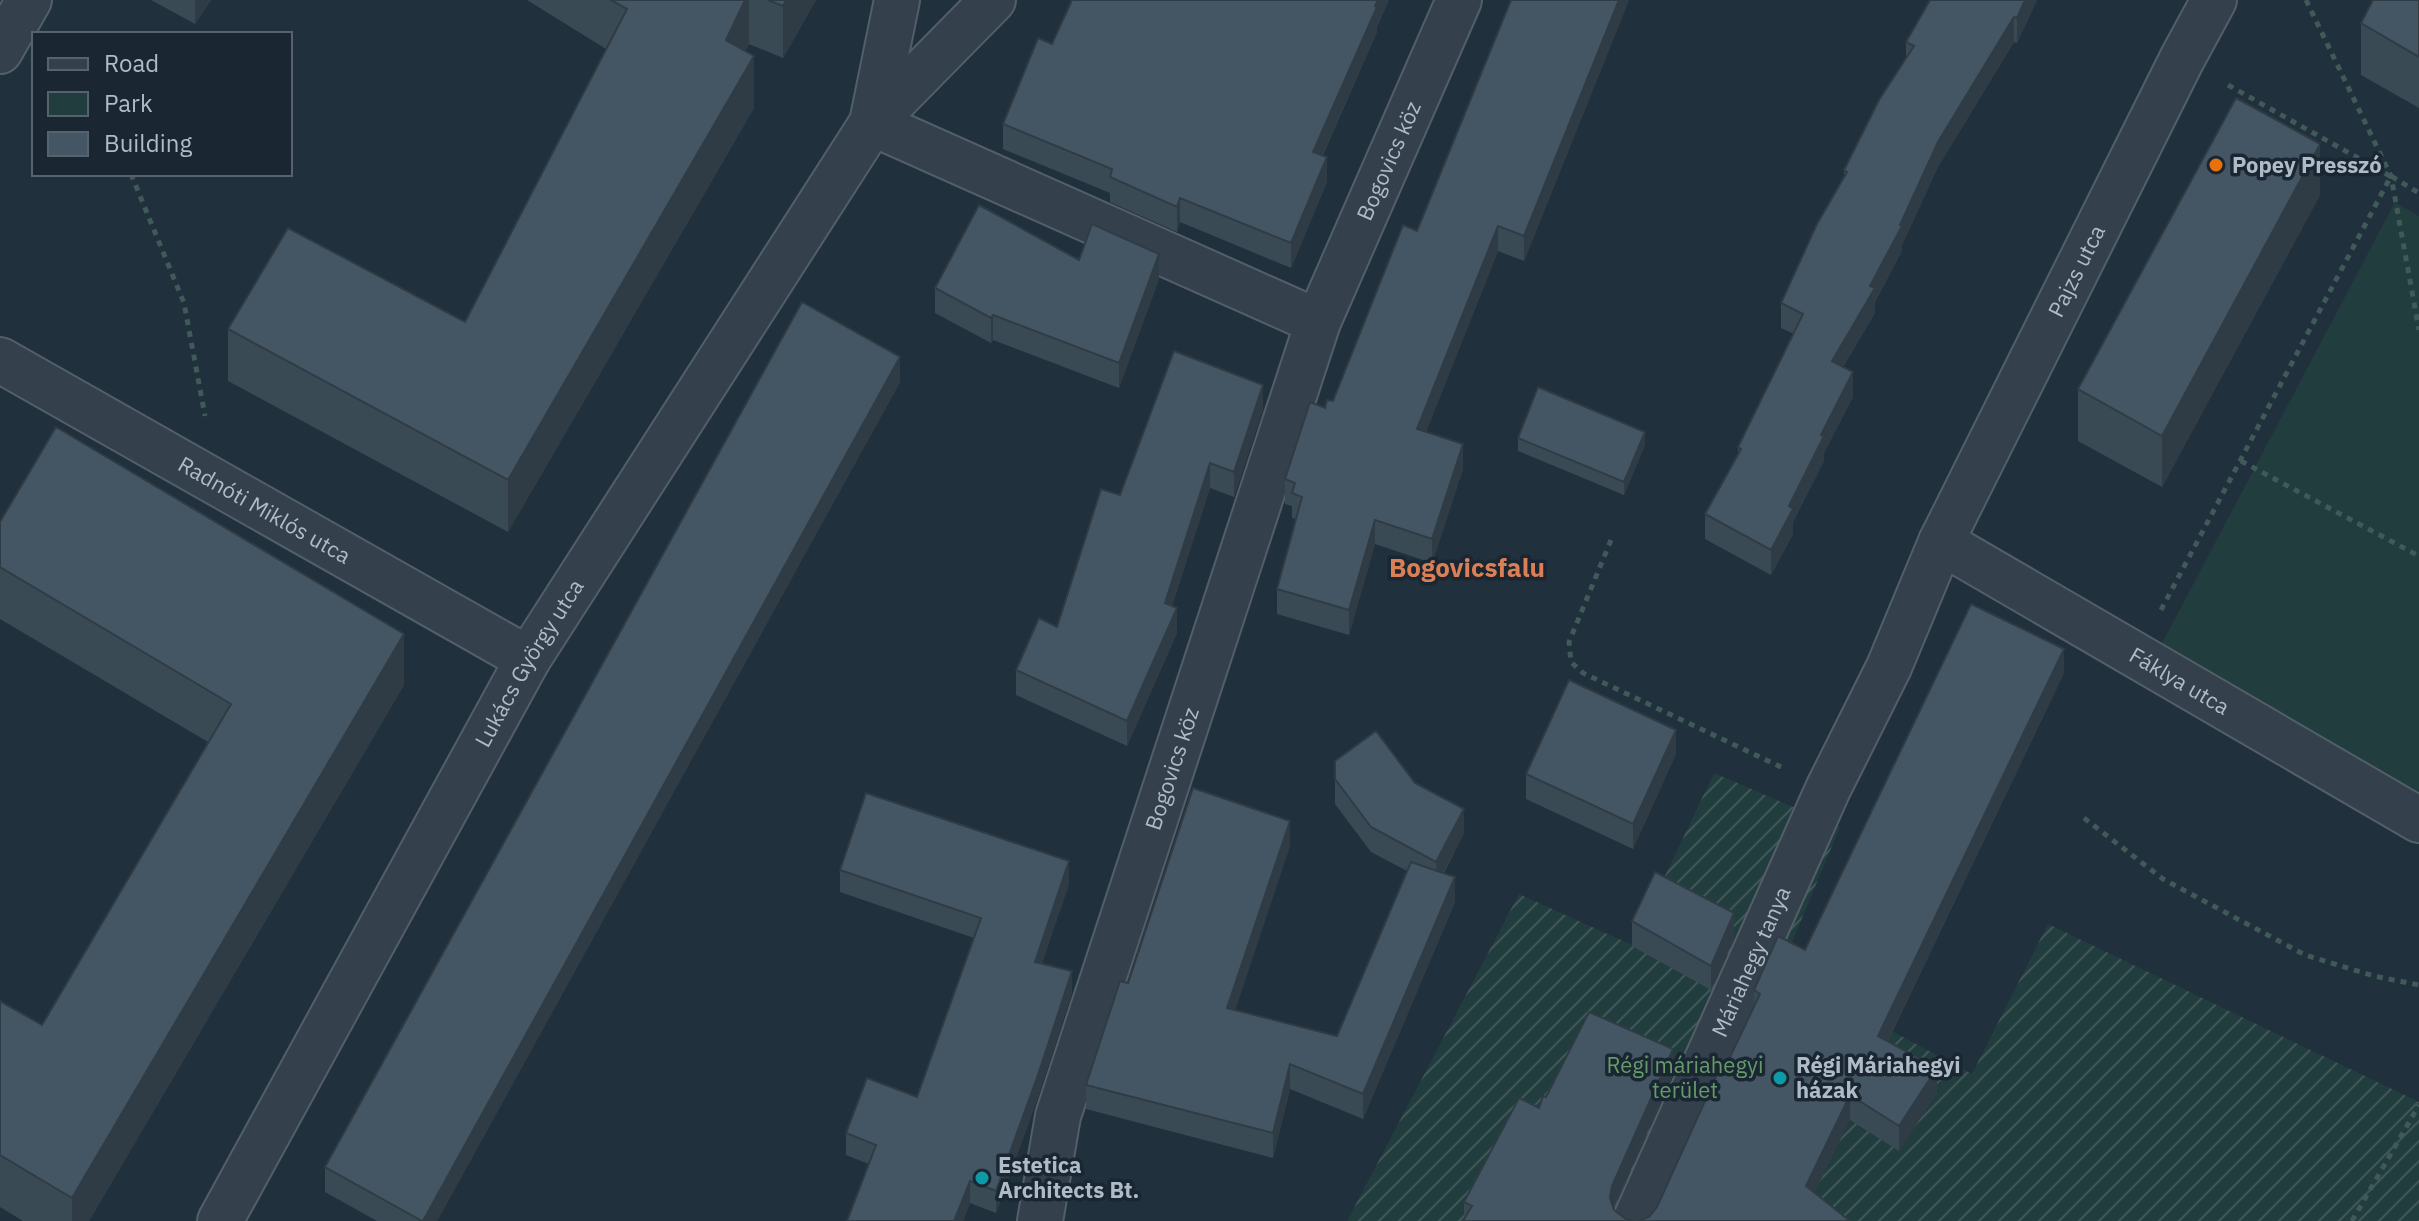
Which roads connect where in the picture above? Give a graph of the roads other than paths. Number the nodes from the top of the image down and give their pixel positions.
1 (29, 0) edge
2 (897, 0) edge
3 (993, 0) edge
4 (1459, 0) edge
5 (2214, 0) edge
6 (0, 51) edge
7 (872, 123) junction
8 (1318, 322) junction
9 (0, 360) edge
10 (1941, 542) junction
11 (528, 659) junction
12 (2419, 820) edge
13 (220, 1221) edge
14 (1040, 1221) edge
15 (1635, 1221) edge

1 - 6 street
2 - 7 street, Lukács György utca
3 - 7 street, Lukács György utca
4 - 8 street, Bogovics köz
5 - 10 street, Pajzs utca
7 - 8 street
7 - 11 street, Lukács György utca
8 - 14 street, Bogovics köz
9 - 11 street, Radnóti Miklós utca
10 - 12 street, Fáklya utca
10 - 15 street, Máriahegy tanya
11 - 13 street, Lukács György utca

